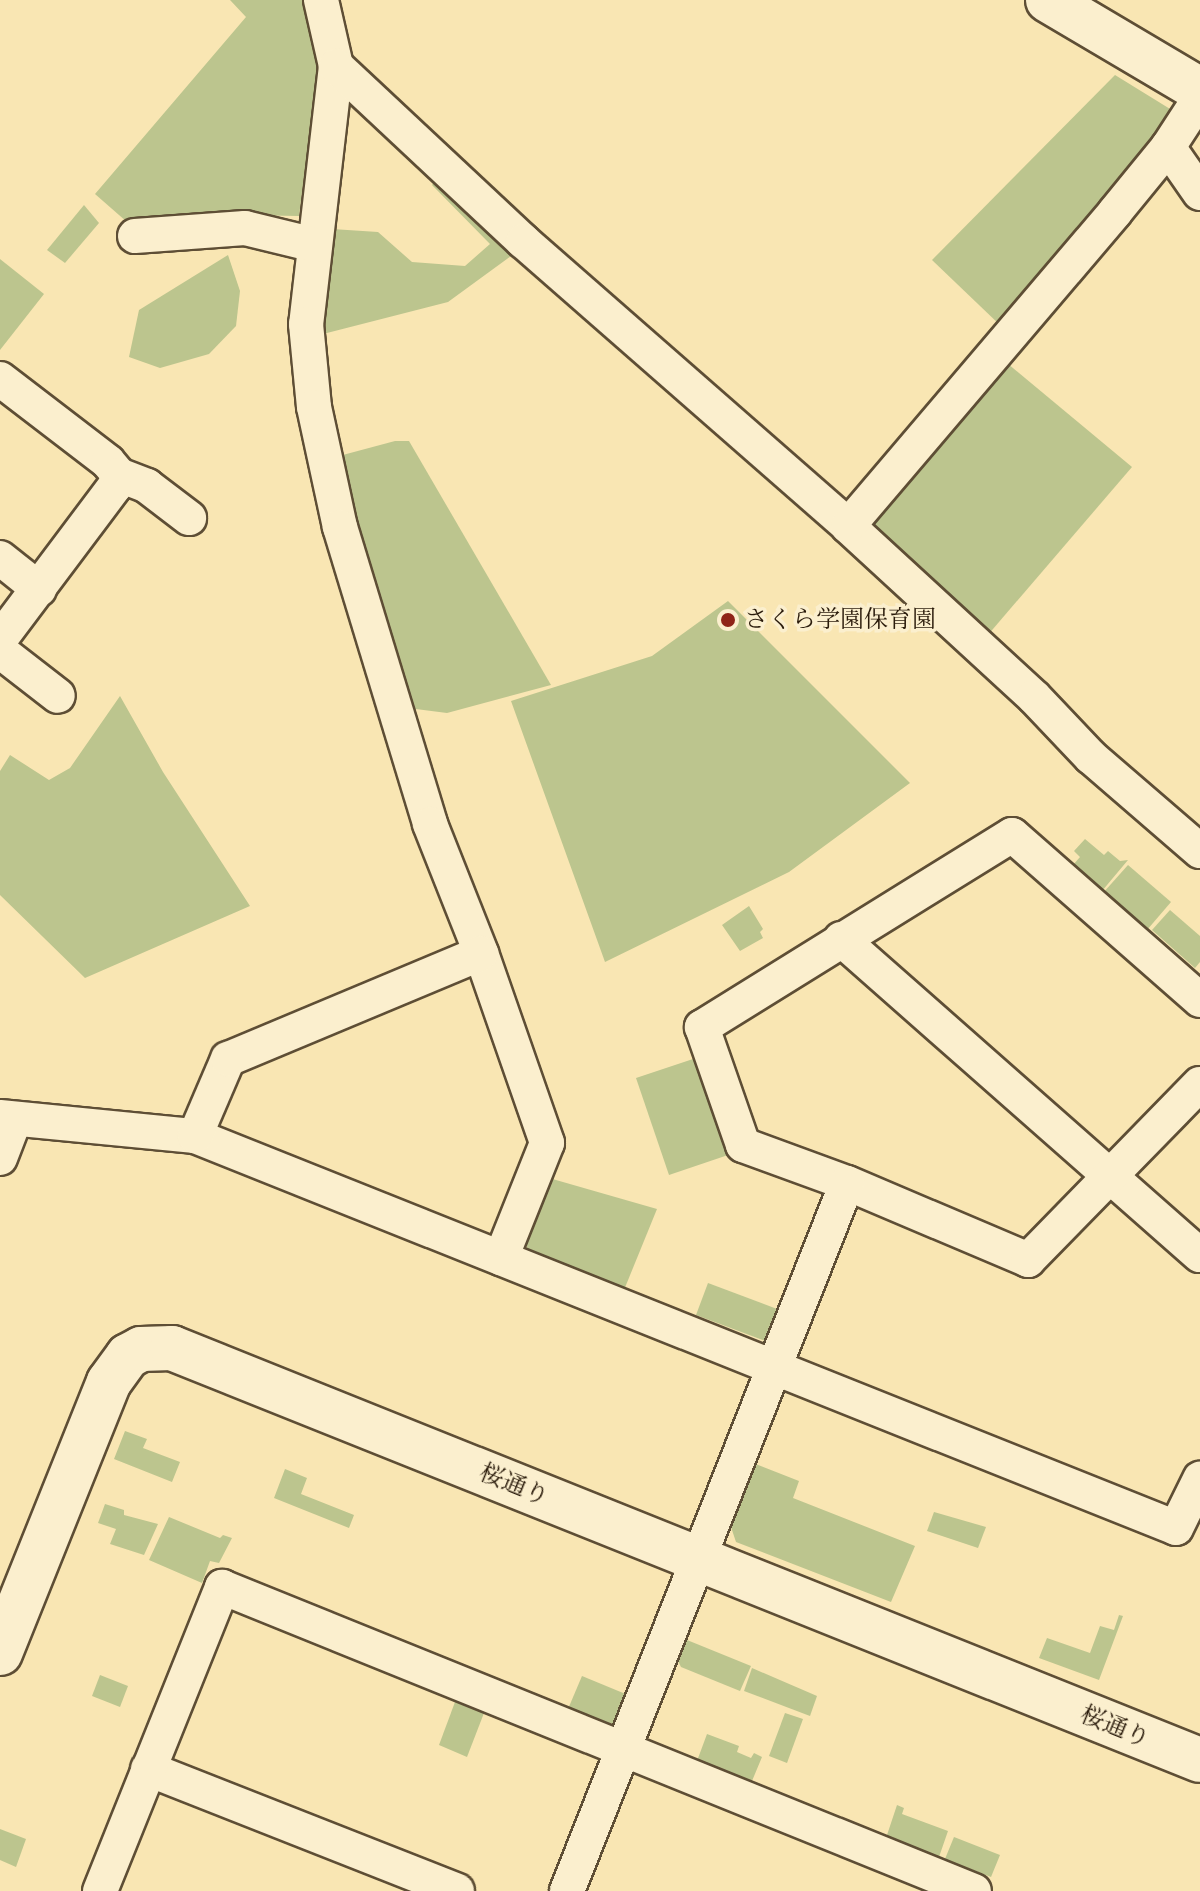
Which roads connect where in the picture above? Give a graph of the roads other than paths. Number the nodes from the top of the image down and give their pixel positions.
1 (321, 0) edge
2 (1048, 0) edge
3 (336, 66) junction
4 (1200, 90) edge
5 (1200, 98) edge
6 (1168, 147) junction
7 (1200, 193) edge
8 (135, 236) dead end
9 (315, 245) junction
10 (0, 379) edge
11 (119, 475) junction
12 (189, 518) dead end
13 (848, 526) junction
14 (0, 558) edge
15 (39, 589) junction
16 (0, 639) edge
17 (0, 651) edge
18 (58, 696) dead end
19 (1200, 851) edge
20 (841, 939) junction
21 (481, 953) junction
22 (1200, 1000) edge
23 (1200, 1084) edge
24 (7, 1119) edge
25 (195, 1136) junction
26 (0, 1158) edge
27 (1111, 1177) junction
28 (847, 1183) junction
29 (1200, 1255) edge
30 (501, 1258) junction
31 (776, 1367) junction
32 (1200, 1479) edge
33 (700, 1558) junction
34 (0, 1653) edge
35 (623, 1751) junction
36 (1200, 1760) edge
37 (148, 1769) junction
38 (100, 1891) edge
39 (457, 1891) edge
40 (567, 1891) edge
41 (974, 1891) edge

1 - 3 street
2 - 4 street
3 - 9 street
3 - 13 street
5 - 6 street
6 - 7 street
6 - 13 street
8 - 9 street
9 - 21 street
10 - 11 street
11 - 12 street
11 - 15 street
13 - 19 street
14 - 15 street
15 - 16 street
17 - 18 street
20 - 22 street
20 - 27 street
20 - 28 street
21 - 25 street
21 - 30 street
23 - 27 street
24 - 25 street
24 - 26 street
25 - 30 street
27 - 28 street
27 - 29 street
28 - 31 street
30 - 31 street
31 - 32 street
31 - 33 street
33 - 34 street, 桜通り
33 - 35 street
33 - 36 street, 桜通り
35 - 37 street
35 - 40 street
35 - 41 street
37 - 38 street
37 - 39 street

